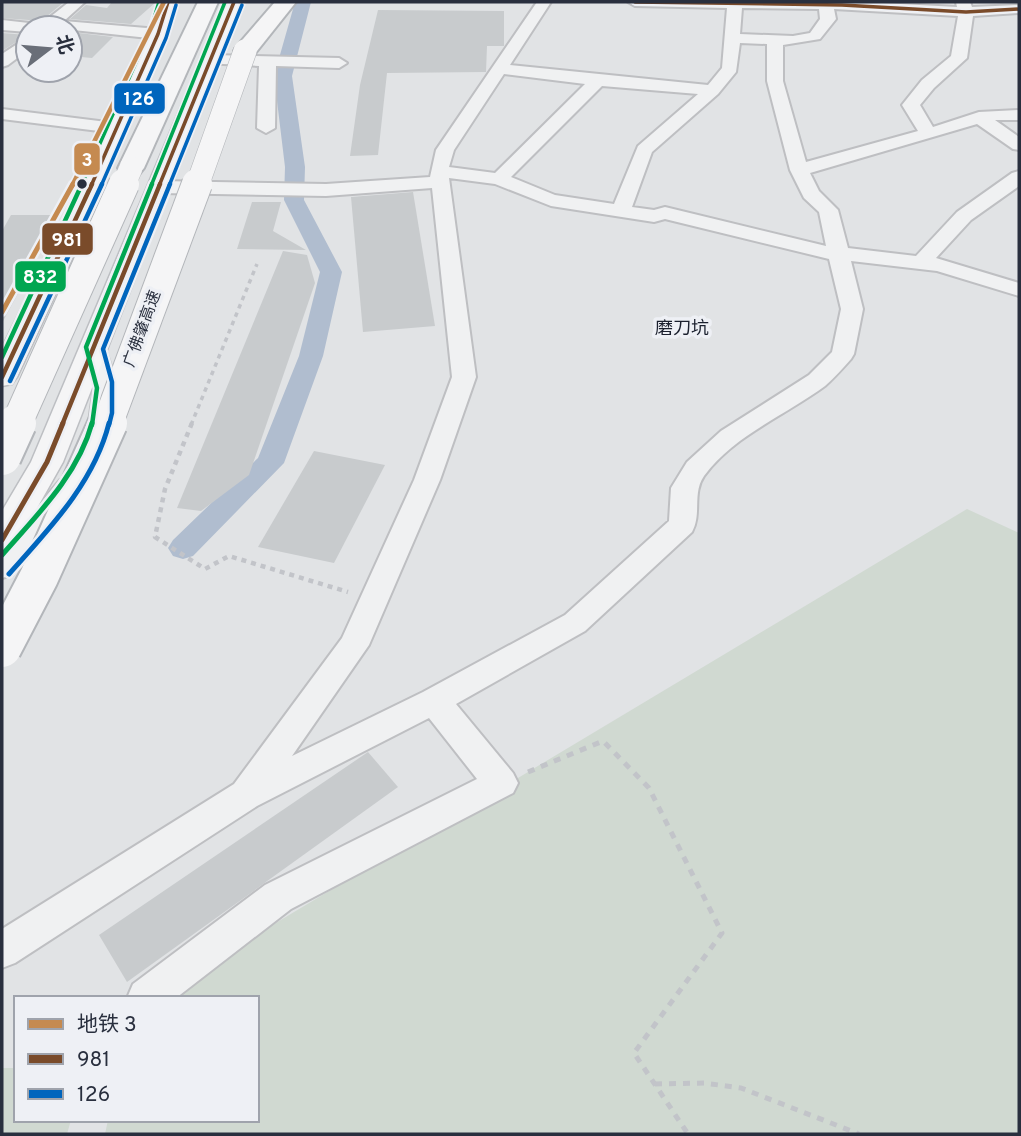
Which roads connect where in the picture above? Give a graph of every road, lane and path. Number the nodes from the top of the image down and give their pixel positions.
1 (78, 2) edge
2 (168, 2) edge
3 (186, 2) edge
4 (208, 2) edge
5 (234, 2) edge
6 (263, 2) edge
7 (286, 2) edge
8 (544, 2) edge
9 (635, 2) edge
10 (825, 3) edge
11 (735, 4) junction
12 (965, 7) edge
13 (1019, 9) edge
14 (63, 14) edge
15 (84, 29) edge
16 (158, 34) junction
17 (733, 38) junction
18 (775, 40) junction
19 (262, 59) junction
20 (211, 60) junction
21 (339, 63) dead end
22 (499, 69) junction
23 (598, 81) junction
24 (712, 90) junction
25 (2, 114) edge
26 (1019, 115) edge
27 (979, 117) junction
28 (115, 128) junction
29 (266, 128) dead end
30 (929, 134) junction
31 (1019, 145) edge
32 (131, 168) junction
33 (799, 170) junction
34 (440, 177) junction
35 (1019, 177) edge
36 (499, 179) junction
37 (160, 187) junction
38 (621, 211) junction
39 (76, 218) junction
40 (837, 254) junction
41 (921, 263) junction
42 (257, 264) dead end
43 (1019, 290) edge
44 (94, 349) junction
45 (5, 363) edge
46 (2, 455) edge
47 (2, 540) edge
48 (2, 568) edge
49 (374, 600) junction
50 (2, 648) edge
51 (434, 701) junction
52 (501, 783) junction
53 (245, 795) junction
54 (2, 950) edge
55 (147, 996) edge
56 (655, 1084) junction
57 (688, 1134) edge
58 (859, 1134) edge

1 - 14 street
2 - 16 main road
3 - 32 highway
4 - 32 highway
5 - 20 main road
6 - 19 highway, 广佛肇高速
7 - 19 highway
8 - 22 street
9 - 11 street
10 - 11 street
10 - 12 street
10 - 18 street
11 - 17 street
12 - 13 street
12 - 30 street
15 - 16 street
16 - 28 main road
17 - 18 street
17 - 24 street
18 - 33 street
19 - 20 street
19 - 21 street
19 - 29 street
19 - 50 highway, 广佛肇高速, bridge
20 - 37 main road
22 - 23 street
22 - 34 street
23 - 24 street
23 - 36 street
24 - 38 street
25 - 28 street
26 - 27 street
27 - 30 street
27 - 31 street
28 - 39 main road
30 - 33 street
32 - 46 highway, bridge
33 - 40 street
34 - 36 street
34 - 37 street
34 - 49 street
35 - 41 street
36 - 38 street
37 - 44 main road
38 - 40 street
39 - 45 main road
39 - 46 street
40 - 41 street
40 - 51 street
41 - 43 street
42 - 49 path
44 - 47 main road
44 - 48 street
49 - 53 street
51 - 52 street
51 - 53 street
52 - 55 street
52 - 56 path
53 - 54 street
56 - 57 path
56 - 58 path

